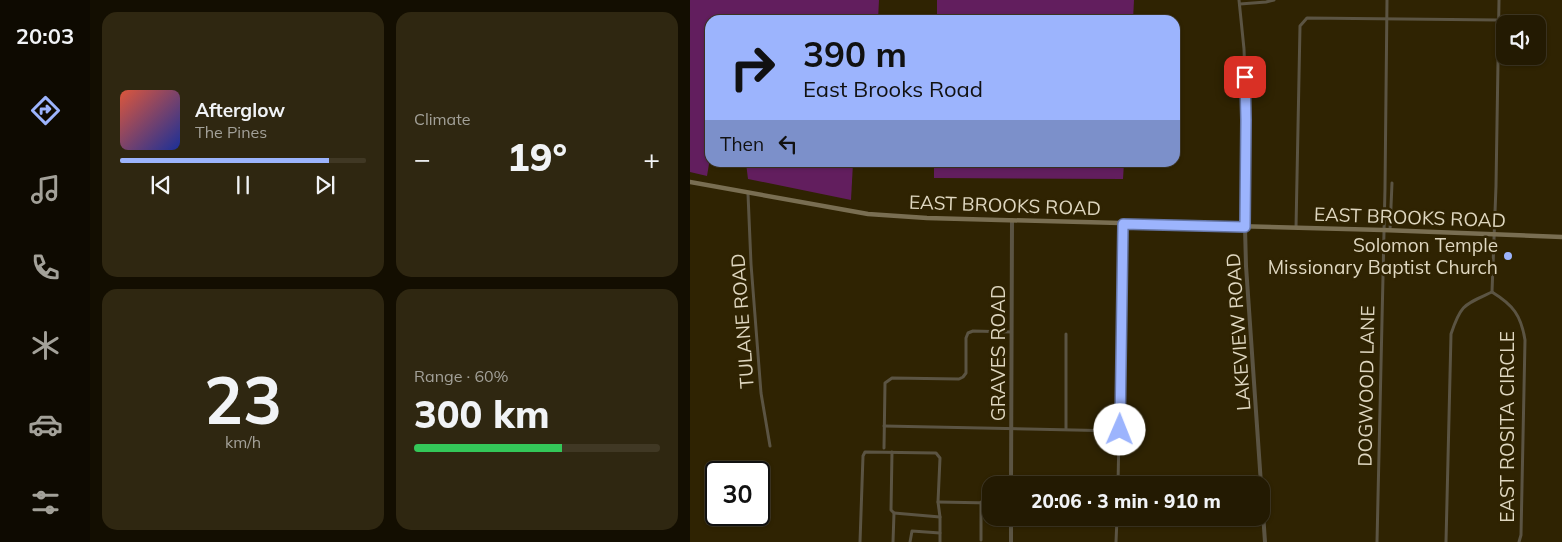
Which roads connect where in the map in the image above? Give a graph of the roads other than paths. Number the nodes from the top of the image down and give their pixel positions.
1 (1274, 0) edge
2 (1387, 0) edge
3 (1499, 0) edge
4 (1240, 2) edge
5 (1498, 15) edge
6 (1386, 19) junction
7 (1496, 20) edge
8 (1497, 65) edge
9 (690, 182) edge
10 (1392, 183) dead end
11 (748, 194) junction
12 (1384, 217) junction
13 (1391, 217) junction
14 (1012, 220) junction
15 (1123, 224) junction
16 (1245, 227) junction
17 (1296, 228) junction
18 (1384, 230) junction
19 (1390, 230) junction
20 (1494, 235) junction
21 (1562, 237) edge
22 (1492, 292) junction
23 (1011, 332) junction
24 (1066, 334) dead end
25 (884, 426) junction
26 (1011, 428) junction
27 (1066, 429) junction
28 (1120, 430) junction
29 (770, 446) dead end
30 (884, 448) dead end
31 (892, 452) junction
32 (1011, 476) edge
33 (1118, 476) edge
34 (938, 502) junction
35 (981, 502) joint
36 (894, 513) junction
37 (940, 517) junction
38 (1011, 526) edge
39 (1117, 526) edge
40 (940, 533) junction
41 (981, 540) dead end
42 (860, 542) edge
43 (893, 542) edge
44 (910, 542) edge
45 (940, 542) edge
46 (1011, 542) edge
47 (1116, 542) edge
48 (1266, 542) edge
49 (1377, 542) edge
50 (1446, 542) edge
51 (1519, 542) edge

1 - 4 street
2 - 6 street, DOGWOOD LANE
3 - 5 street
4 - 16 street, LAKEVIEW ROAD
6 - 7 street
6 - 12 street, DOGWOOD LANE
6 - 17 street
8 - 20 street
9 - 11 main road, EAST BROOKS ROAD
10 - 13 street
11 - 14 main road, EAST BROOKS ROAD
11 - 29 street, TULANE ROAD
12 - 13 street
12 - 18 street, DOGWOOD LANE
13 - 19 street
14 - 15 main road, EAST BROOKS ROAD
14 - 23 street, GRAVES ROAD
15 - 16 main road, EAST BROOKS ROAD
15 - 28 street
16 - 17 main road, EAST BROOKS ROAD
16 - 48 street, LAKEVIEW ROAD
17 - 18 main road, EAST BROOKS ROAD
18 - 19 main road, EAST BROOKS ROAD
18 - 49 street, DOGWOOD LANE
19 - 20 main road, EAST BROOKS ROAD
20 - 21 main road, EAST BROOKS ROAD
20 - 22 street
22 - 50 street
22 - 51 street, EAST ROSITA CIRCLE
23 - 25 street
23 - 26 street, GRAVES ROAD
24 - 27 street
25 - 26 street
25 - 30 street
26 - 27 street
26 - 32 street, GRAVES ROAD
27 - 28 street
28 - 33 street
31 - 34 street
31 - 36 street
31 - 42 street
34 - 35 street
34 - 37 street
35 - 41 street
36 - 37 street
36 - 43 street
37 - 40 street
38 - 46 street
39 - 47 street
40 - 44 street
40 - 45 street

